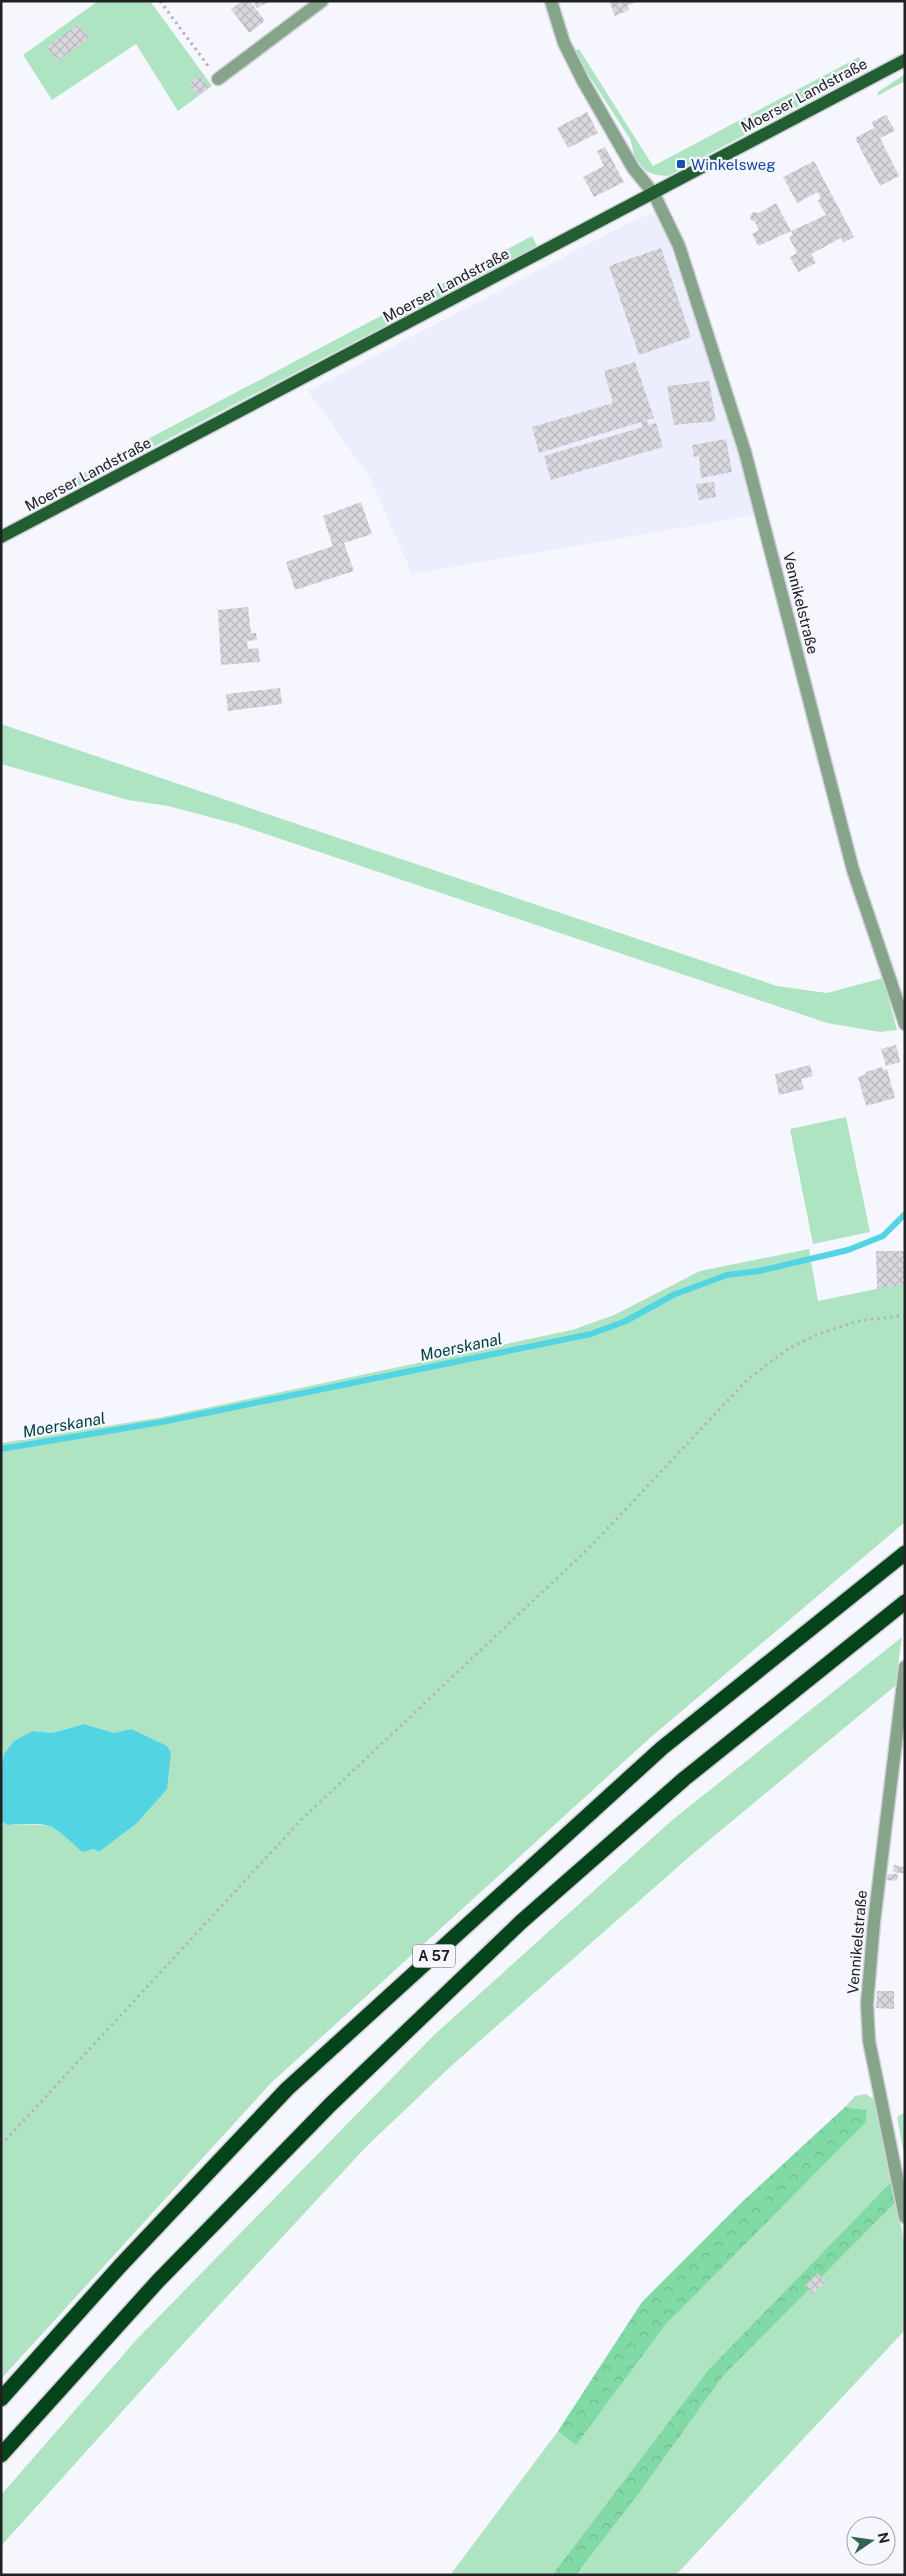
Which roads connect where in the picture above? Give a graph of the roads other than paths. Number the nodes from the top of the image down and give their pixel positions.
1 (322, 1) edge
2 (551, 1) edge
3 (905, 60) edge
4 (218, 79) road end
5 (654, 194) junction
6 (1, 537) edge
7 (905, 1024) edge
8 (905, 1553) edge
9 (902, 1604) edge
10 (905, 1668) edge
11 (905, 2218) edge
12 (1, 2399) edge
13 (1, 2455) edge

1 - 4 street
2 - 5 street
3 - 5 main road, Moerser Landstraße
5 - 6 main road, Moerser Landstraße
5 - 7 street, Vennikelstraße
8 - 12 highway, A 57
9 - 13 highway, A 57
10 - 11 street, Vennikelstraße

